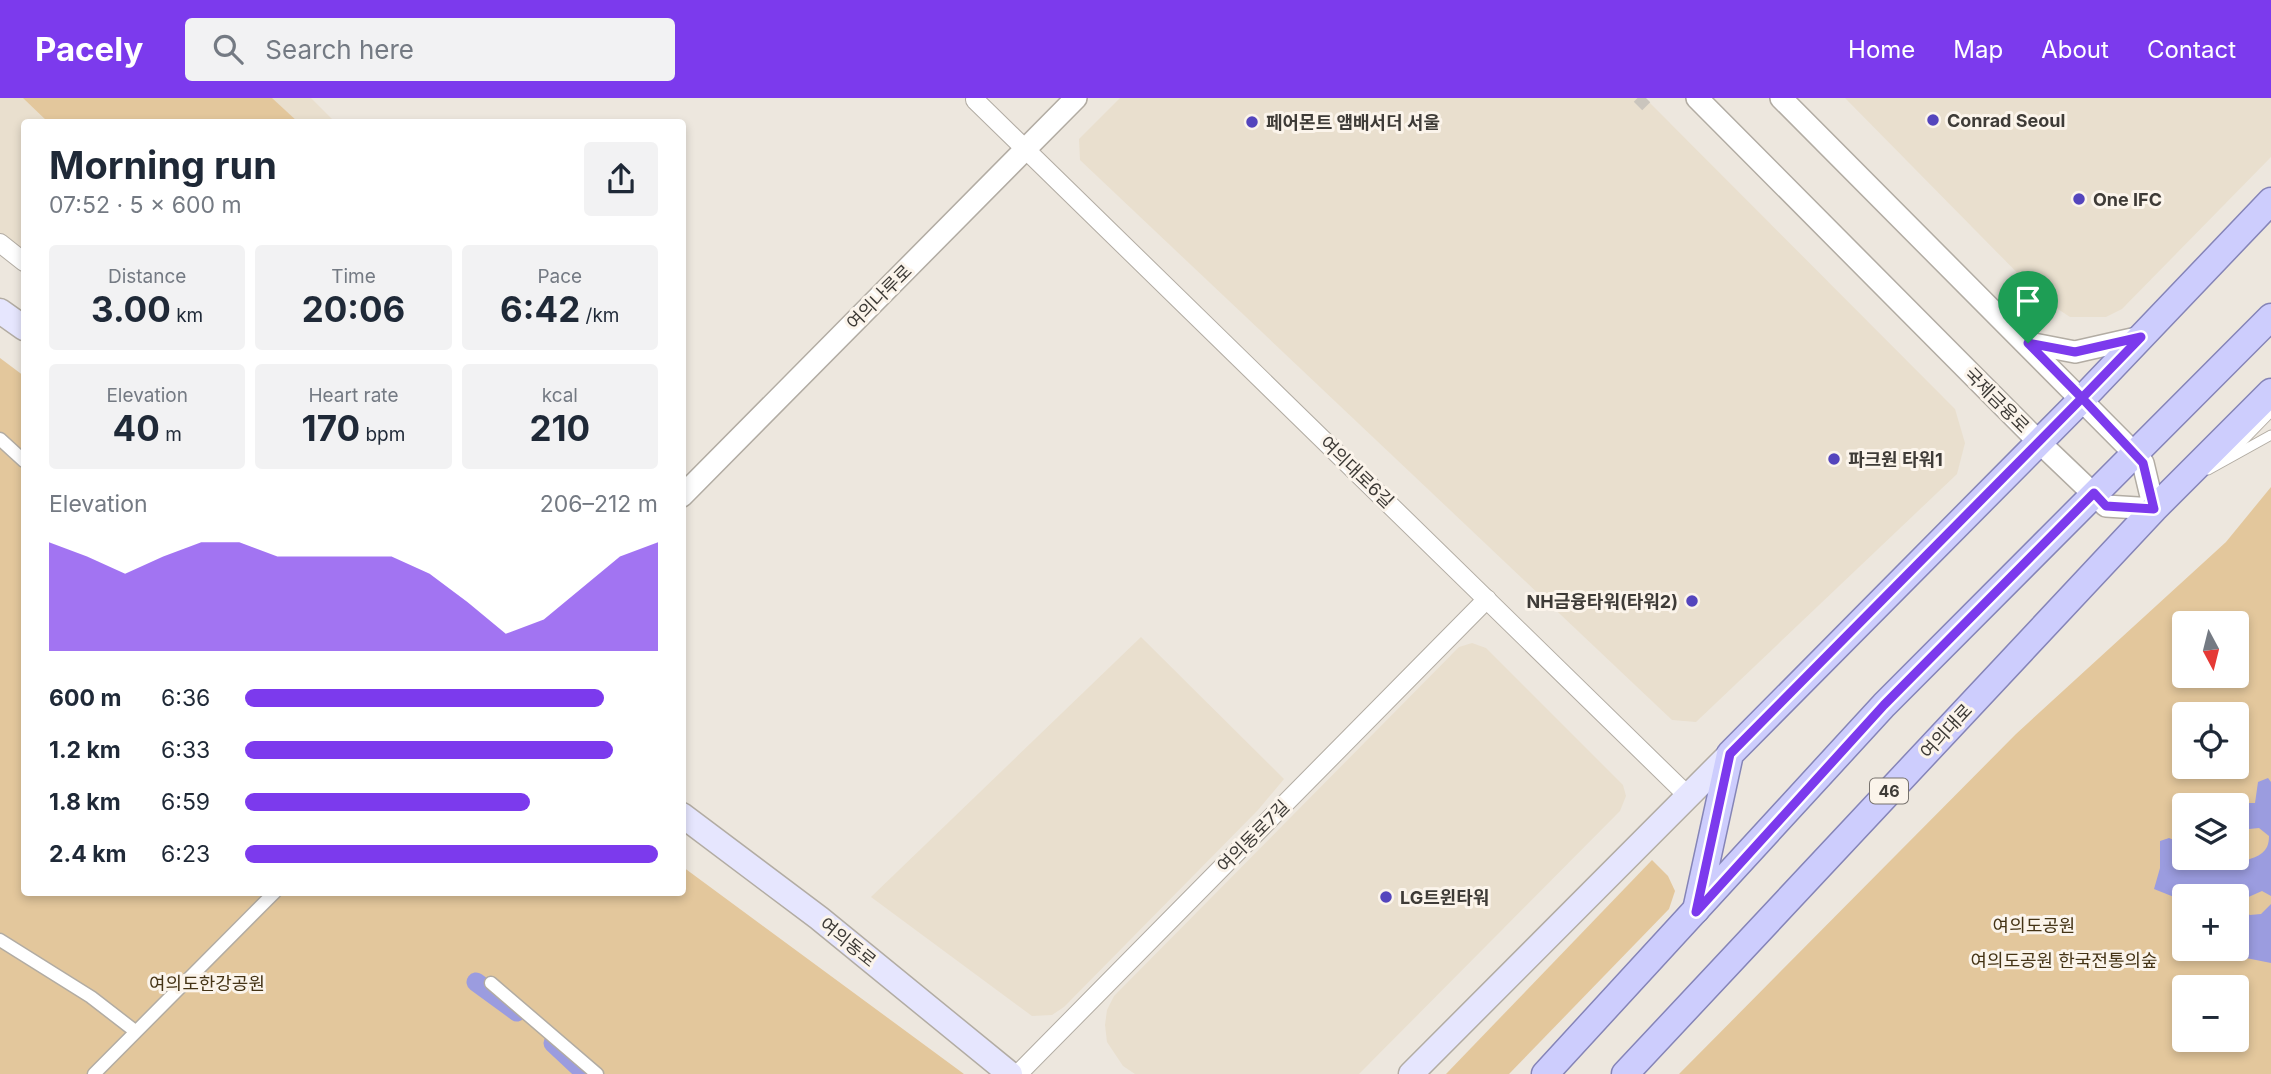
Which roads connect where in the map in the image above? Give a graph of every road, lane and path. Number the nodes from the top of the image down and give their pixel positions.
1 (1076, 98) edge
2 (1698, 98) edge
3 (1781, 98) edge
4 (975, 100) dead end
5 (1027, 148) junction
6 (2271, 201) edge
7 (2271, 212) edge
8 (2261, 228) dead end
9 (0, 243) edge
10 (21, 260) edge
11 (2212, 263) junction
12 (0, 311) edge
13 (2271, 317) edge
14 (21, 326) edge
15 (2141, 337) junction
16 (2028, 343) junction
17 (2271, 392) edge
18 (2082, 398) junction
19 (2271, 412) edge
20 (2271, 435) edge
21 (0, 439) edge
22 (2039, 442) junction
23 (2134, 453) junction
24 (21, 458) edge
25 (2223, 460) junction
26 (686, 492) edge
27 (2094, 493) junction
28 (2162, 500) junction
29 (1487, 599) junction
30 (1730, 754) junction
31 (1688, 796) junction
32 (686, 818) edge
33 (271, 896) edge
34 (1696, 912) junction
35 (0, 940) edge
36 (491, 983) dead end
37 (135, 1031) junction
38 (94, 1074) edge
39 (597, 1074) edge
40 (1010, 1074) edge
41 (1018, 1074) edge
42 (1411, 1074) edge
43 (1545, 1074) edge
44 (1625, 1074) edge

1 - 5 street, 여의나루로
2 - 22 street, 국제금융로
3 - 16 street
4 - 5 street, 여의대로6길
5 - 26 street, 여의나루로
5 - 29 street, 여의대로6길
6 - 11 main road
7 - 11 lane
8 - 11 lane
9 - 10 street
11 - 15 main road
12 - 14 main road
13 - 23 main road
15 - 16 street
15 - 18 main road
16 - 18 street
17 - 28 main road, 여의대로 / 46
18 - 22 main road
18 - 23 street
19 - 25 lane
20 - 25 lane
21 - 24 street
22 - 27 street, 국제금융로
22 - 30 main road
23 - 27 main road
23 - 28 street
25 - 28 lane
27 - 28 street, 국제금융로
27 - 34 main road
28 - 44 main road, 여의대로 / 46
29 - 31 street, 여의대로6길
29 - 41 street, 여의동로7길
30 - 31 main road
30 - 34 main road
31 - 42 main road
32 - 40 main road, 여의동로
33 - 37 street
34 - 43 main road
35 - 37 street
36 - 39 street
37 - 38 street

